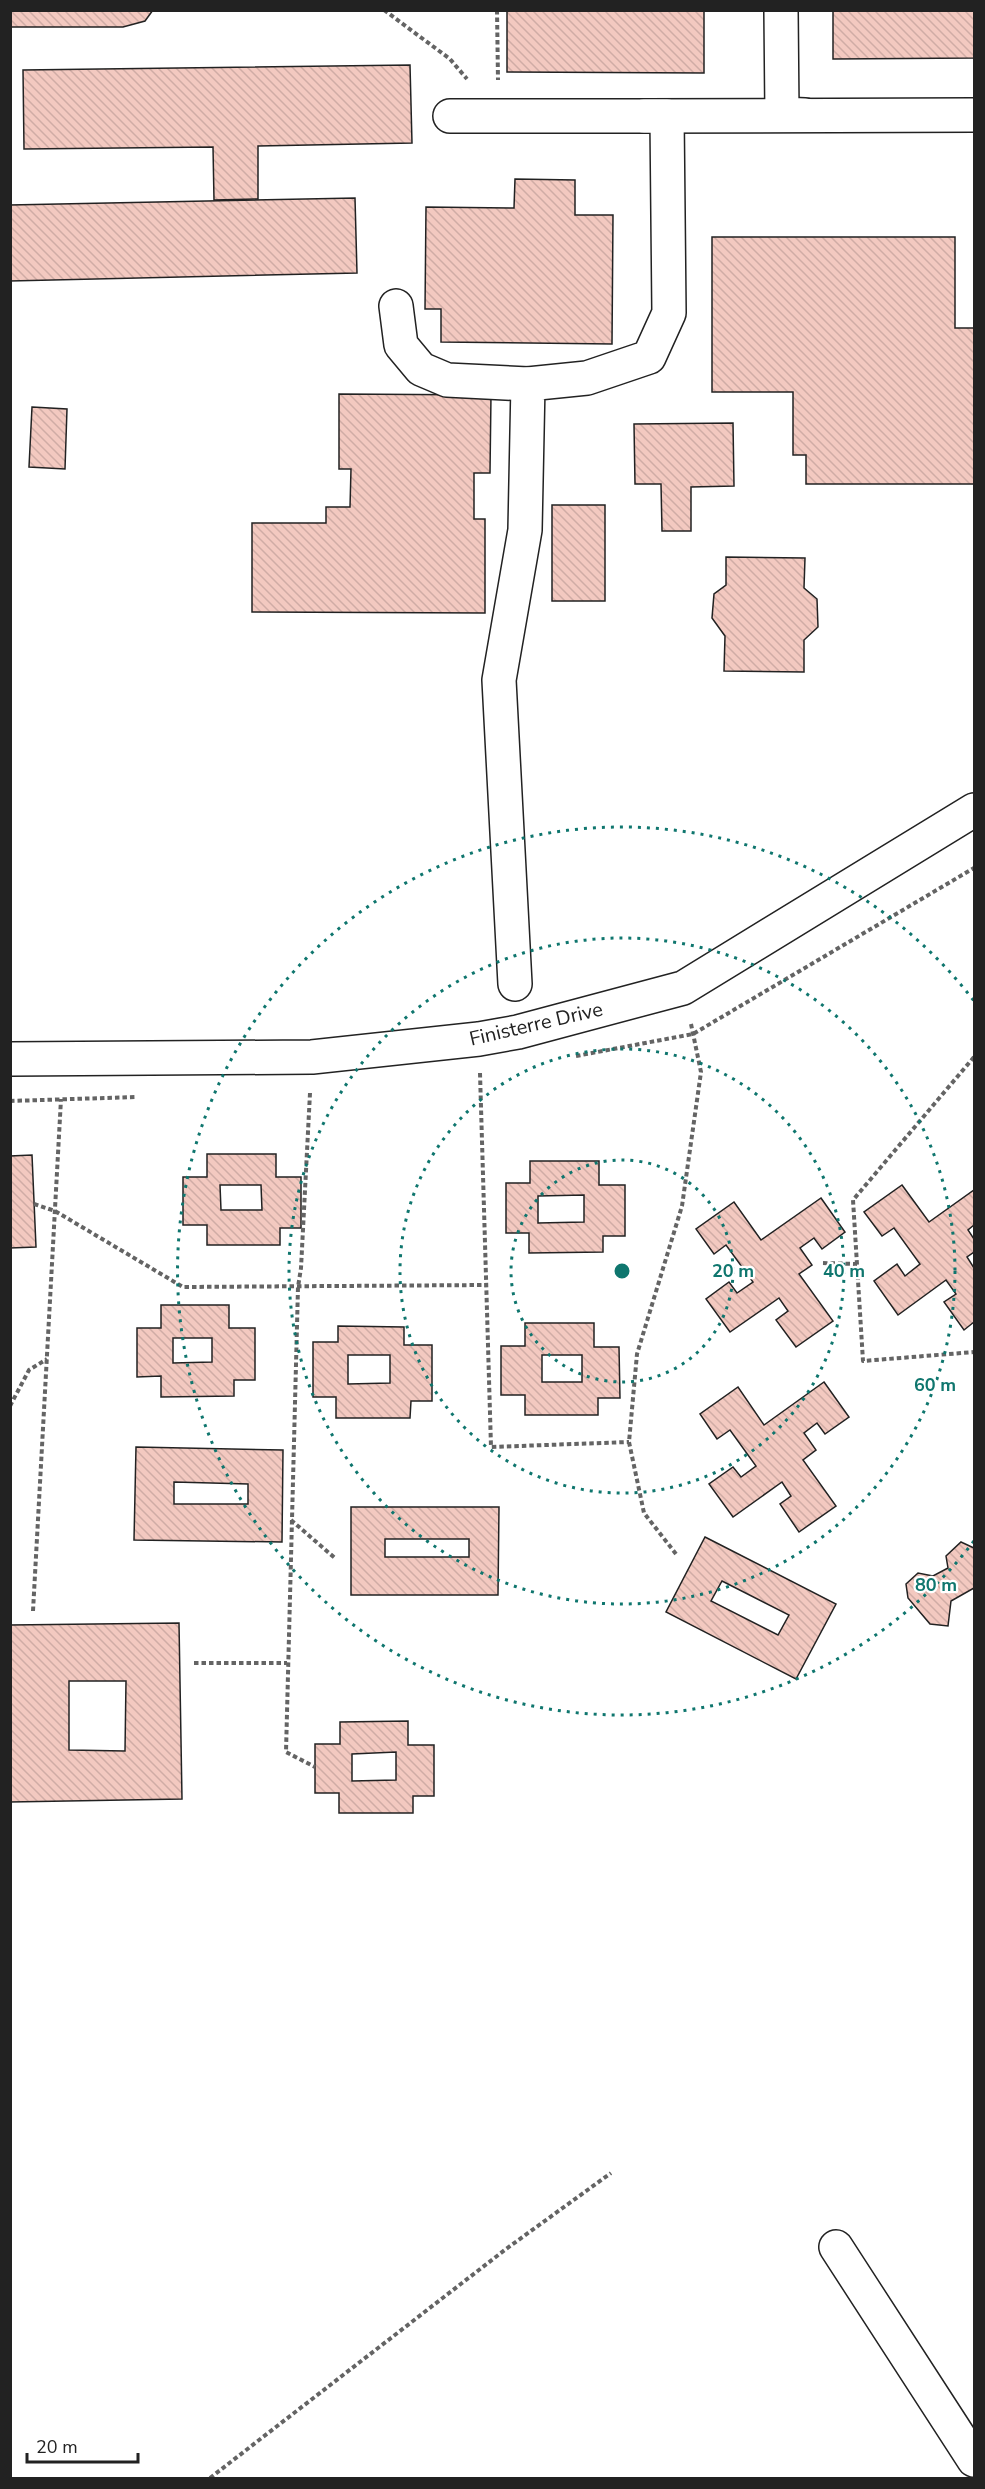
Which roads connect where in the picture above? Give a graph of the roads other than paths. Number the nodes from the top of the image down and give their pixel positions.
1 (781, 10) edge
2 (782, 114) junction
3 (975, 115) edge
4 (667, 116) junction
5 (396, 306) dead end
6 (528, 384) junction
7 (975, 810) edge
8 (515, 984) dead end
9 (10, 1059) edge
10 (836, 2247) dead end
11 (975, 2460) edge

1 - 2 street
2 - 3 street
2 - 4 street
4 - 4 street
4 - 6 street
5 - 6 street
6 - 8 street
7 - 9 street, Finisterre Drive
10 - 11 street

